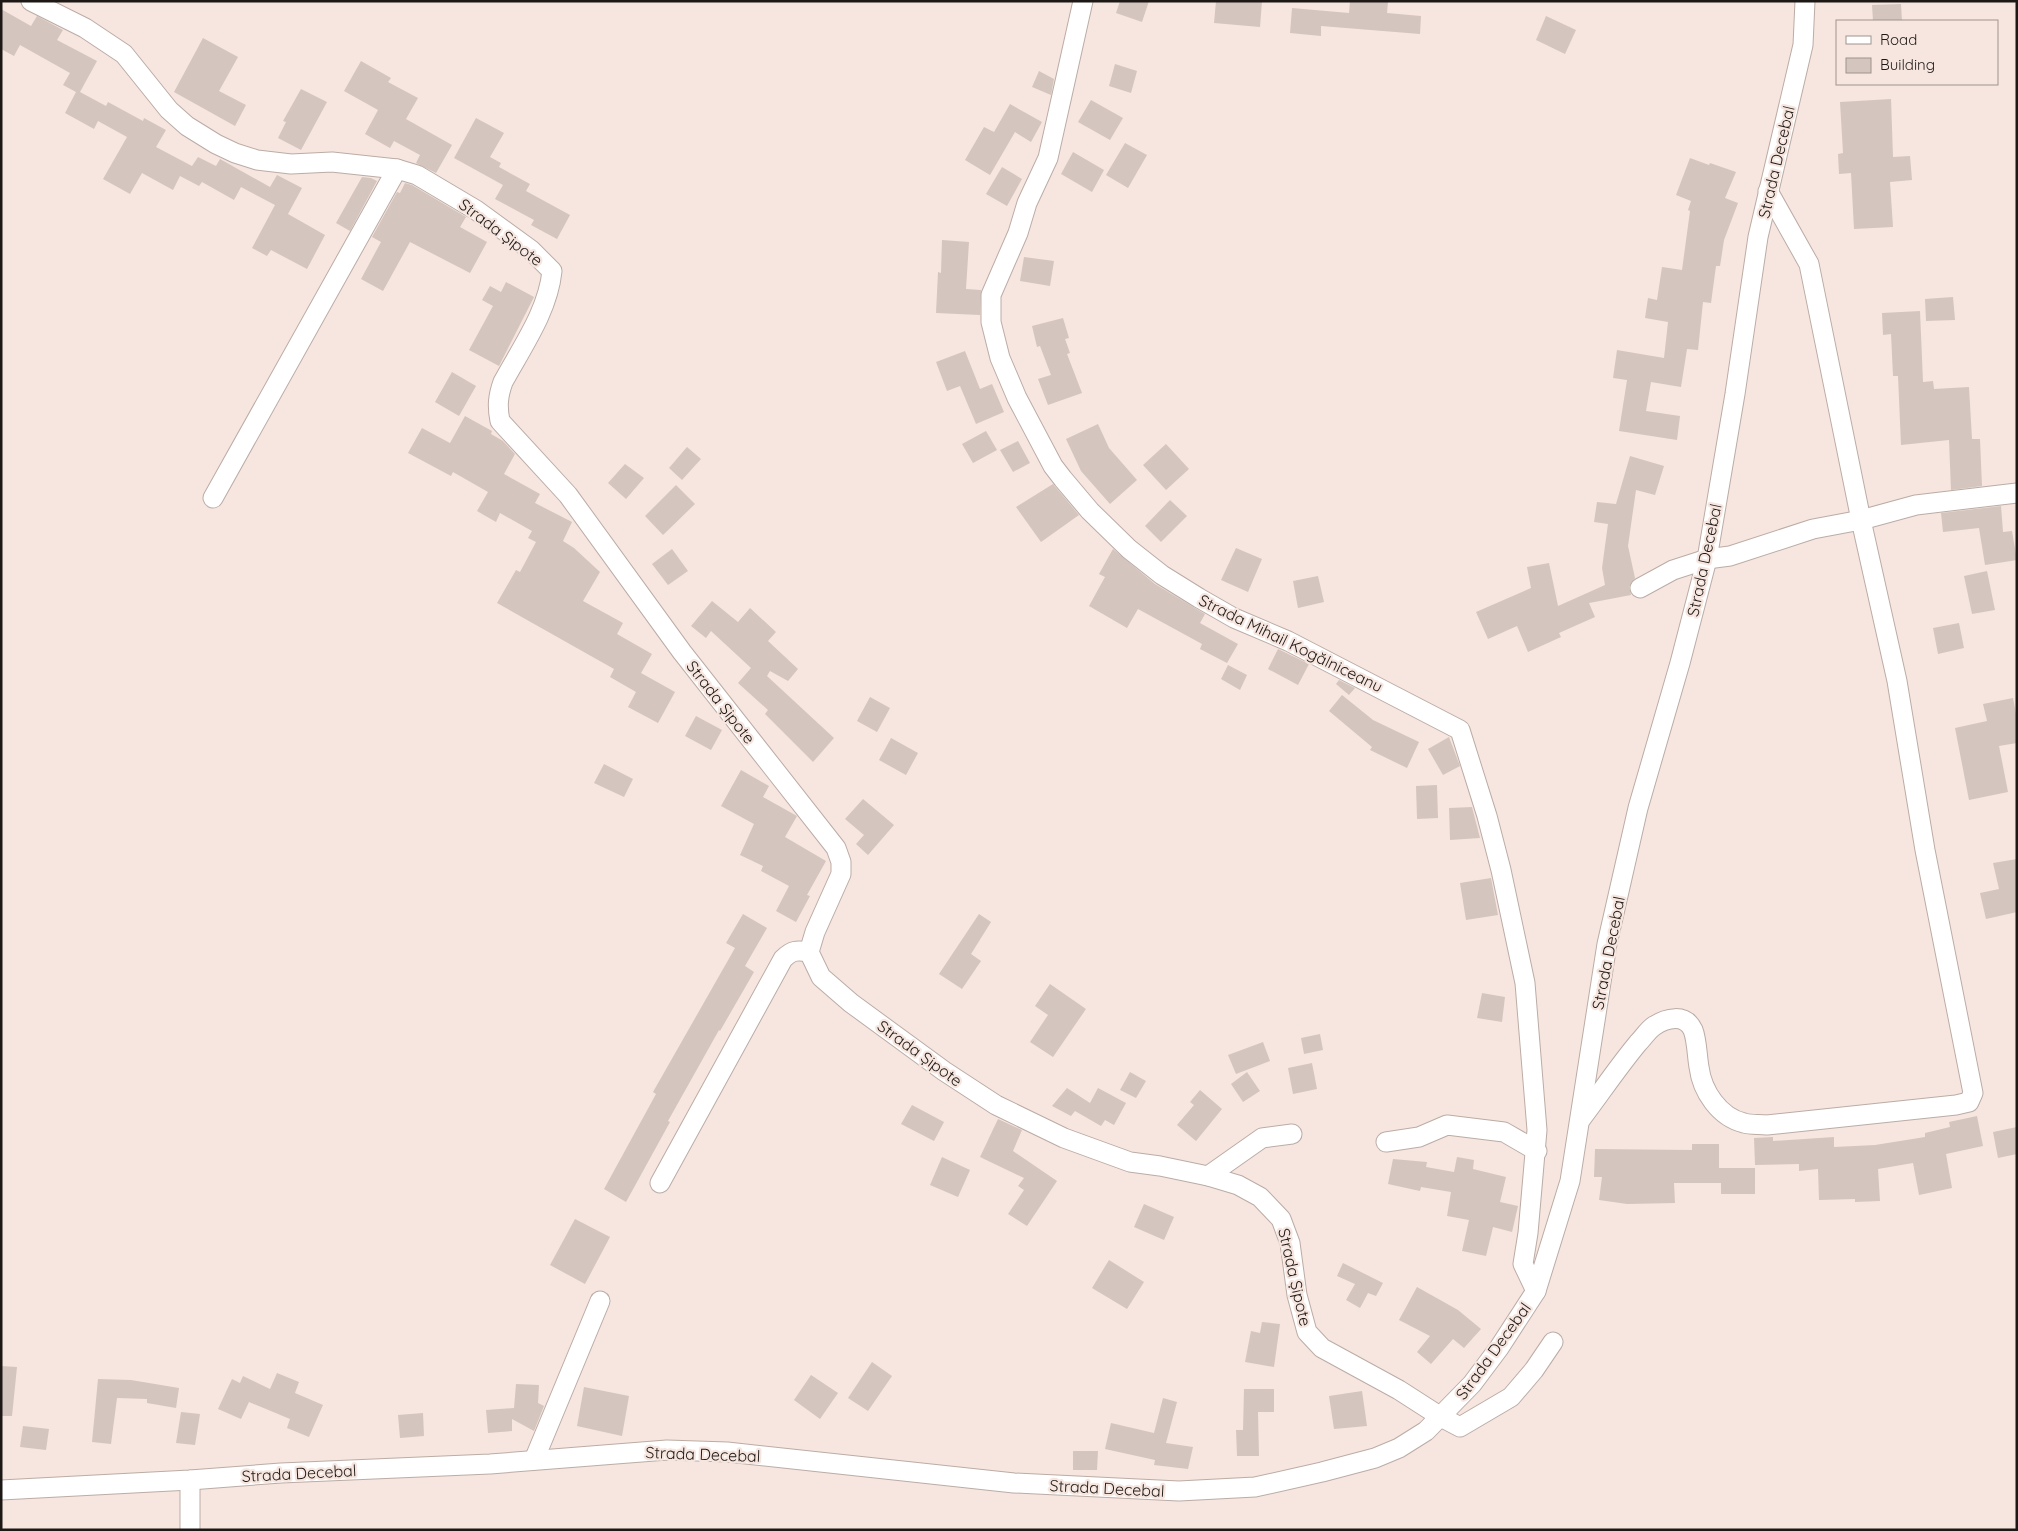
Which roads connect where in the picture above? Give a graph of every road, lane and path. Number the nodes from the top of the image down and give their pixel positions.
1 (30, 1) edge
2 (1083, 1) edge
3 (1805, 1) edge
4 (397, 169) junction
5 (1768, 191) junction
6 (2017, 493) edge
7 (213, 498) dead end
8 (1861, 520) junction
9 (1707, 559) junction
10 (1640, 588) dead end
11 (809, 952) junction
12 (1579, 1122) junction
13 (1292, 1134) dead end
14 (1386, 1142) dead end
15 (1537, 1151) junction
16 (1208, 1176) junction
17 (660, 1183) dead end
18 (1536, 1291) junction
19 (600, 1301) dead end
20 (1553, 1342) dead end
21 (1441, 1417) junction
22 (534, 1460) junction
23 (190, 1480) junction
24 (1, 1490) edge
25 (190, 1530) edge

1 - 4 street, Strada Șipote
2 - 15 street, Strada Mihail Kogălniceanu
3 - 5 street, Strada Decebal
4 - 7 street
4 - 11 street, Strada Șipote
5 - 8 street
5 - 9 street, Strada Decebal
6 - 8 street
8 - 9 street
8 - 12 street
9 - 10 street
9 - 12 street, Strada Decebal
11 - 16 street, Strada Șipote
11 - 17 street
12 - 18 street, Strada Decebal
13 - 16 street
14 - 15 street
15 - 18 street, Strada Mihail Kogălniceanu
16 - 21 street, Strada Șipote
18 - 21 street, Strada Decebal
19 - 22 street
20 - 21 street, Strada Șipote
21 - 22 street, Strada Decebal
22 - 23 street, Strada Decebal
23 - 24 street, Strada Decebal
23 - 25 street

